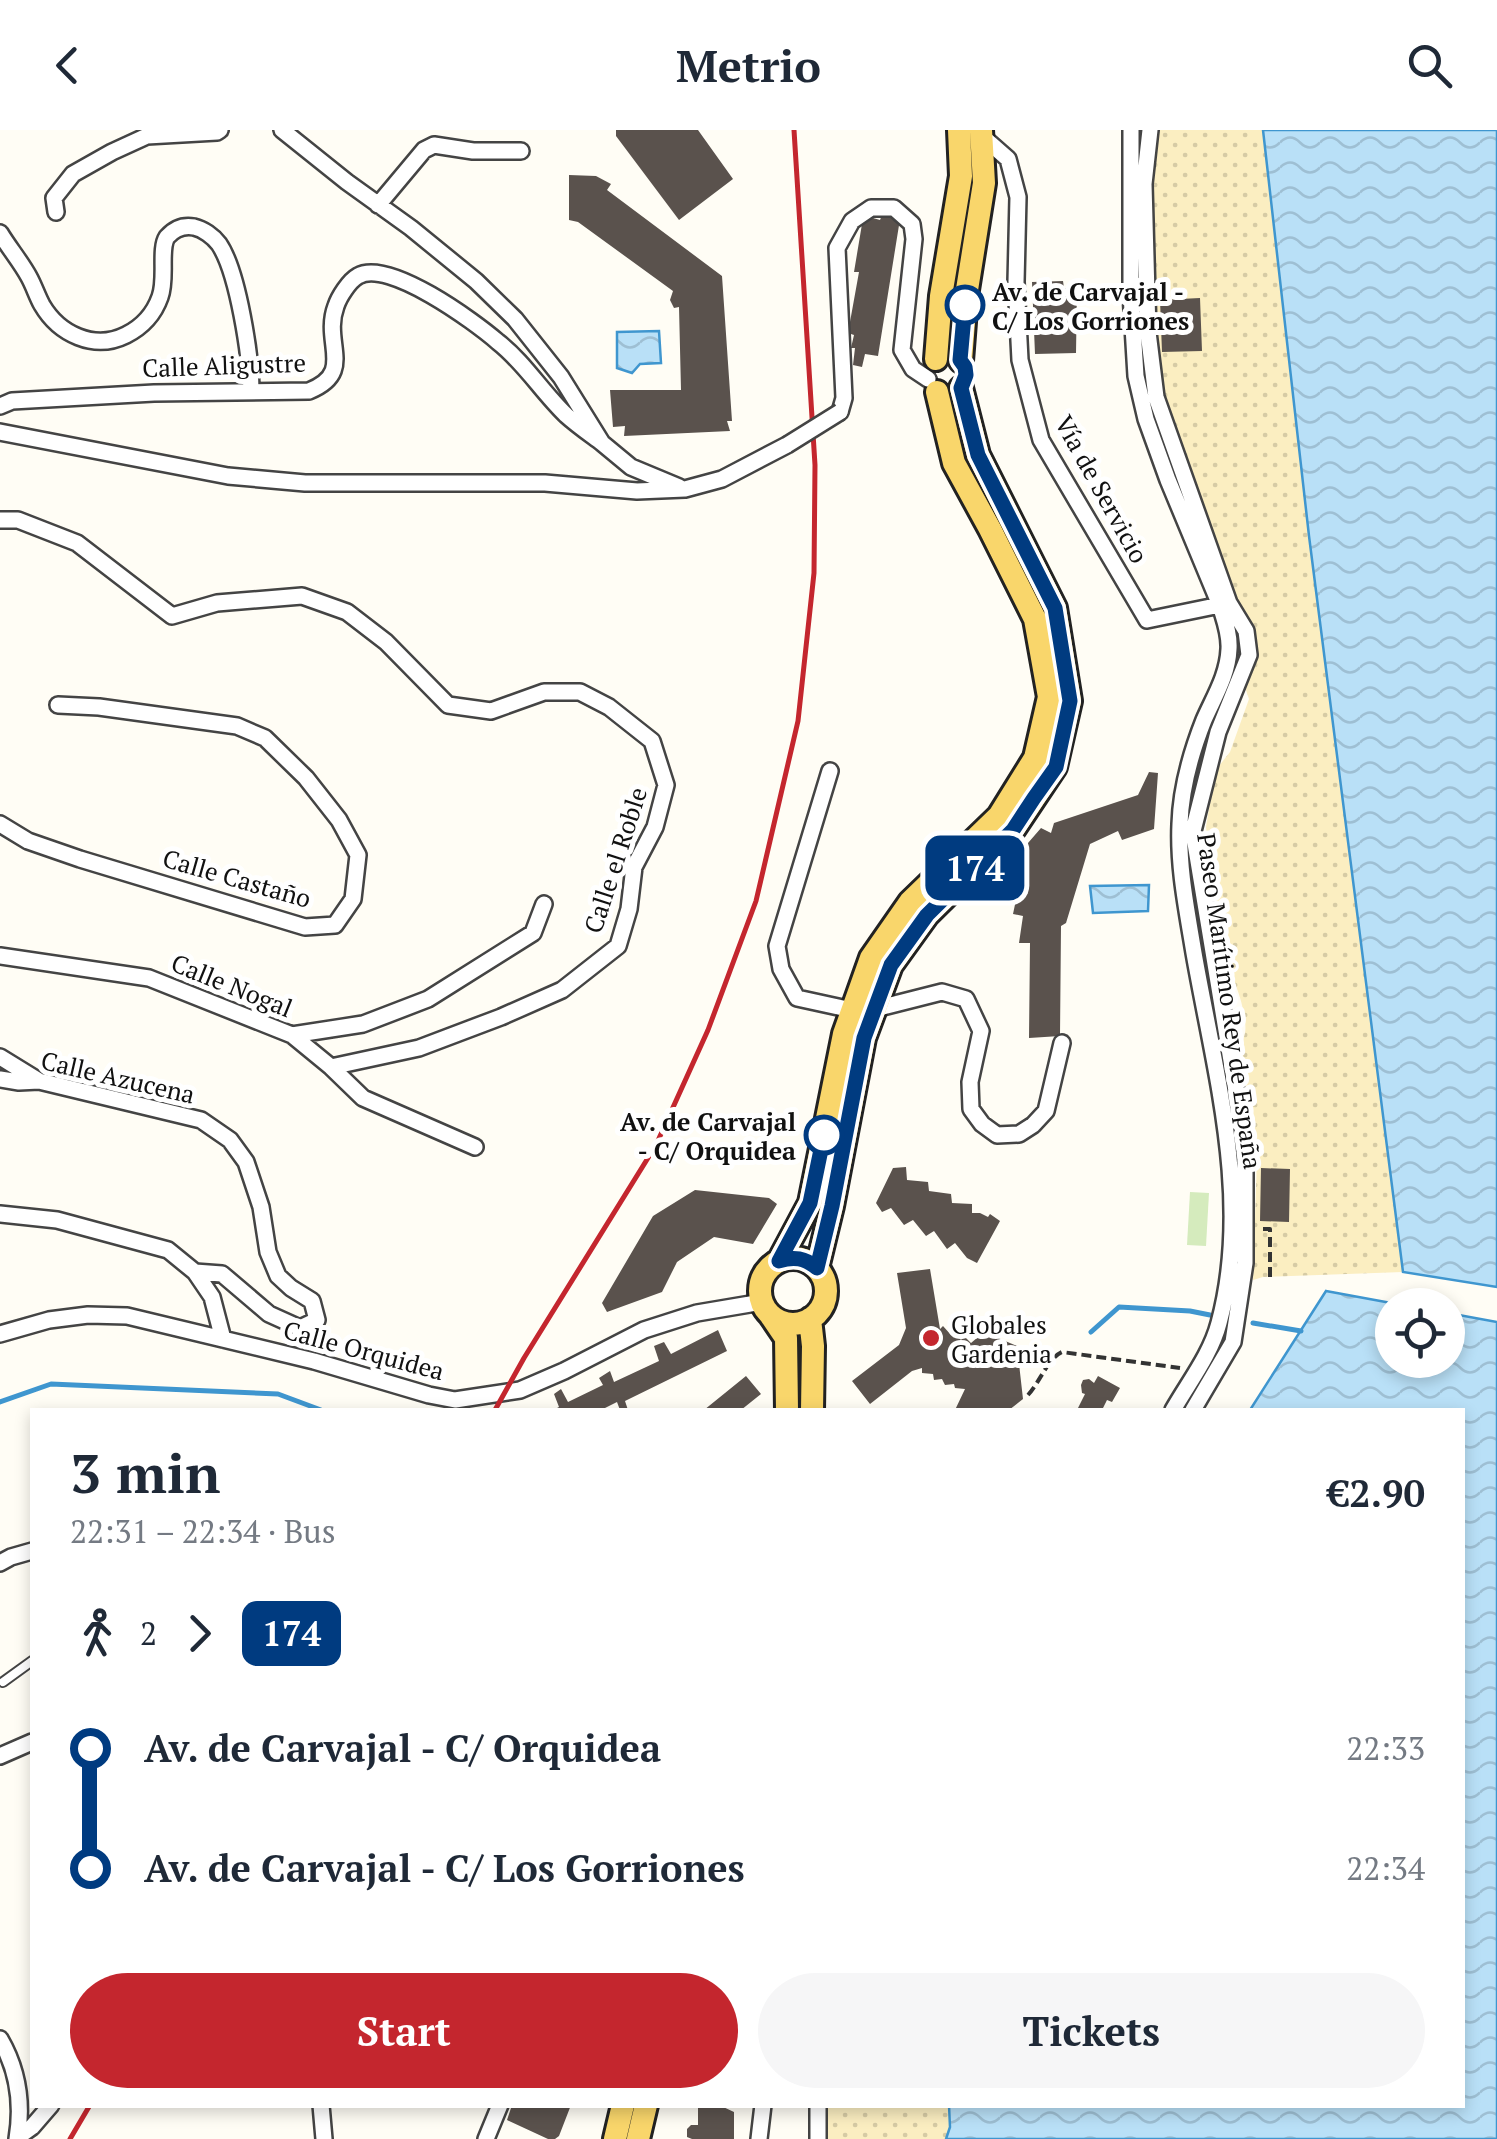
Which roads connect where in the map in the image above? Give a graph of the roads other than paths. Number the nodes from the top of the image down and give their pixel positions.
1 (220, 130) edge
2 (282, 130) edge
3 (959, 130) edge
4 (1131, 130) edge
5 (1150, 130) edge
6 (982, 133) edge
7 (521, 151) dead end
8 (378, 205) junction
9 (56, 212) dead end
10 (0, 232) edge
11 (960, 360) junction
12 (934, 377) junction
13 (961, 388) junction
14 (251, 392) junction
15 (0, 406) edge
16 (0, 432) edge
17 (602, 443) junction
18 (686, 490) junction
19 (0, 520) edge
20 (1220, 605) junction
21 (58, 705) dead end
22 (830, 771) dead end
23 (0, 824) edge
24 (544, 904) dead end
25 (0, 956) edge
26 (864, 1009) junction
27 (292, 1036) junction
28 (1062, 1043) dead end
29 (0, 1057) edge
30 (331, 1067) junction
31 (0, 1079) edge
32 (39, 1081) junction
33 (474, 1146) dead end
34 (0, 1214) edge
35 (779, 1261) junction
36 (817, 1268) junction
37 (195, 1272) junction
38 (767, 1309) junction
39 (810, 1319) junction
40 (0, 1334) edge
41 (223, 1339) junction
42 (787, 1408) edge
43 (812, 1408) edge
44 (1173, 1408) edge
45 (1194, 1408) edge
46 (30, 1552) edge
47 (0, 1564) edge
48 (30, 1662) edge
49 (3, 1682) dead end
50 (30, 1743) edge
51 (0, 1756) edge
52 (0, 2039) edge
53 (49, 2108) edge
54 (321, 2108) edge
55 (499, 2108) edge
56 (622, 2108) edge
57 (645, 2108) edge
58 (763, 2108) edge
59 (818, 2108) edge
60 (18, 2138) edge
61 (324, 2139) edge
62 (486, 2139) edge
63 (615, 2139) edge
64 (638, 2139) edge
65 (759, 2139) edge
66 (818, 2139) edge

1 - 9 street
2 - 8 street
3 - 12 main road
4 - 20 street, Paseo Marítimo Rey de España
5 - 45 street
6 - 11 main road
6 - 20 street, Vía de Servicio
7 - 8 street
8 - 17 street
10 - 14 street
11 - 12 main road
11 - 13 main road
12 - 13 main road
12 - 18 street, bridge
12 - 26 main road
13 - 26 main road
14 - 15 street, Calle Aligustre
14 - 17 street, Calle Aligustre
16 - 18 street
17 - 18 street
19 - 30 street, Calle el Roble
20 - 44 street, Paseo Marítimo Rey de España
21 - 23 street, Calle Castaño
22 - 26 street
24 - 27 street
25 - 27 street, Calle Nogal
26 - 28 street
26 - 35 main road
26 - 36 main road
27 - 30 street, Calle Nogal
29 - 32 street
30 - 33 street, Calle Nogal
31 - 32 street, Calle Azucena
32 - 37 street, Calle Azucena
34 - 37 street
35 - 36 main road
35 - 38 main road
36 - 39 main road
37 - 41 street
38 - 39 main road
38 - 41 street, Calle Orquidea
38 - 42 main road
39 - 43 main road
40 - 41 street, Calle Orquidea
46 - 47 street
48 - 49 lane
50 - 51 street
52 - 60 street
53 - 60 street
54 - 61 street
55 - 62 street
56 - 63 main road
57 - 64 main road
58 - 65 street
59 - 66 street

